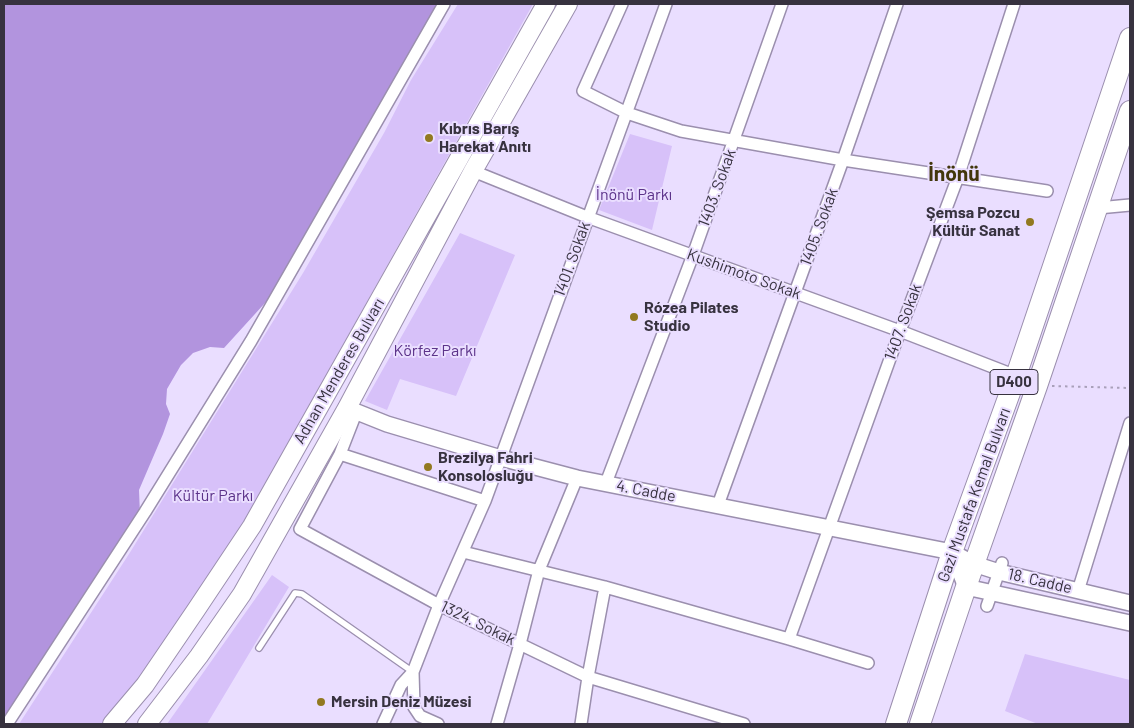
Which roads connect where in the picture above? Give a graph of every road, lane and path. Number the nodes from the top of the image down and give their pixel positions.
1 (444, 4) edge
2 (546, 4) edge
3 (568, 4) edge
4 (622, 4) edge
5 (666, 4) edge
6 (782, 4) edge
7 (897, 4) edge
8 (1014, 4) edge
9 (1130, 38) edge
10 (1130, 111) edge
11 (627, 113) junction
12 (734, 140) junction
13 (844, 160) junction
14 (473, 170) junction
15 (958, 177) junction
16 (1047, 191) dead end
17 (1130, 205) edge
18 (1098, 208) junction
19 (587, 217) junction
20 (693, 255) junction
21 (796, 293) junction
22 (900, 331) junction
23 (1016, 376) junction
24 (1037, 386) junction
25 (1130, 388) edge
26 (352, 410) junction
27 (1130, 423) edge
28 (340, 454) junction
29 (500, 458) junction
30 (577, 478) junction
31 (606, 483) junction
32 (485, 501) junction
33 (718, 505) junction
34 (828, 527) junction
35 (463, 552) junction
36 (952, 552) junction
37 (974, 564) junction
38 (1000, 568) junction
39 (539, 570) junction
40 (966, 586) junction
41 (605, 587) junction
42 (1078, 590) junction
43 (989, 599) junction
44 (1130, 603) edge
45 (439, 605) junction
46 (1130, 623) edge
47 (789, 639) junction
48 (520, 644) junction
49 (259, 648) dead end
50 (868, 664) dead end
51 (414, 672) junction
52 (588, 678) junction
53 (7, 724) edge
54 (112, 724) edge
55 (147, 724) edge
56 (382, 724) edge
57 (438, 724) edge
58 (497, 724) edge
59 (581, 724) edge
60 (744, 724) edge
61 (896, 724) edge
62 (920, 724) edge

1 - 53 street
2 - 54 main road, Adnan Menderes Bulvarı
3 - 14 main road, Adnan Menderes Bulvarı
4 - 11 street
5 - 11 street, 1401. Sokak
6 - 12 street, 1403. Sokak
7 - 13 street, 1405. Sokak
8 - 15 street, 1407. Sokak
9 - 23 highway, Gazi Mustafa Kemal Bulvarı / D400
10 - 18 highway, Gazi Mustafa Kemal Bulvarı / D400
11 - 12 street
11 - 19 street, 1401. Sokak
12 - 13 street
12 - 20 street, 1403. Sokak
13 - 15 street
13 - 21 street, 1405. Sokak
14 - 19 street, Kushimoto Sokak
14 - 26 main road, Adnan Menderes Bulvarı
15 - 16 street
15 - 22 street, 1407. Sokak
17 - 18 street
18 - 24 highway, Gazi Mustafa Kemal Bulvarı / D400
19 - 20 street, Kushimoto Sokak
19 - 29 street, 1401. Sokak
20 - 21 street, Kushimoto Sokak
20 - 31 street, 1403. Sokak
21 - 22 street, Kushimoto Sokak
21 - 33 street, 1405. Sokak
22 - 23 street, Kushimoto Sokak
22 - 34 street, 1407. Sokak
23 - 36 highway, Gazi Mustafa Kemal Bulvarı / D400
24 - 25 path
24 - 37 highway, Gazi Mustafa Kemal Bulvarı / D400
26 - 28 street
26 - 29 street, 4. Cadde
26 - 55 main road, Adnan Menderes Bulvarı
27 - 42 street
28 - 32 street
28 - 45 street, 1324. Sokak
29 - 30 street, 4. Cadde
29 - 32 street, 1401. Sokak
30 - 31 street, 4. Cadde
30 - 39 street
31 - 33 street, 4. Cadde
32 - 35 street, 1401. Sokak
33 - 34 street, 4. Cadde
34 - 36 street, 4. Cadde
34 - 47 street, 1407. Sokak
35 - 39 street
35 - 45 street, 1401. Sokak
36 - 37 street, 18. Cadde
36 - 40 street
36 - 61 highway, Gazi Mustafa Kemal Bulvarı / D400
37 - 38 street, 18. Cadde
37 - 40 highway, Gazi Mustafa Kemal Bulvarı / D400
38 - 42 street, 18. Cadde
38 - 43 street
39 - 41 street
39 - 48 street
40 - 43 street, 18. Cadde
40 - 62 highway, Gazi Mustafa Kemal Bulvarı / D400
41 - 47 street
41 - 52 street
42 - 44 street, 18. Cadde
43 - 46 street, 18. Cadde
45 - 48 street, 1324. Sokak
45 - 51 street, 1401. Sokak
47 - 50 street
48 - 52 street, 1324. Sokak
48 - 58 street
49 - 51 lane
51 - 56 street
51 - 57 street
52 - 59 street
52 - 60 street, 1324. Sokak

